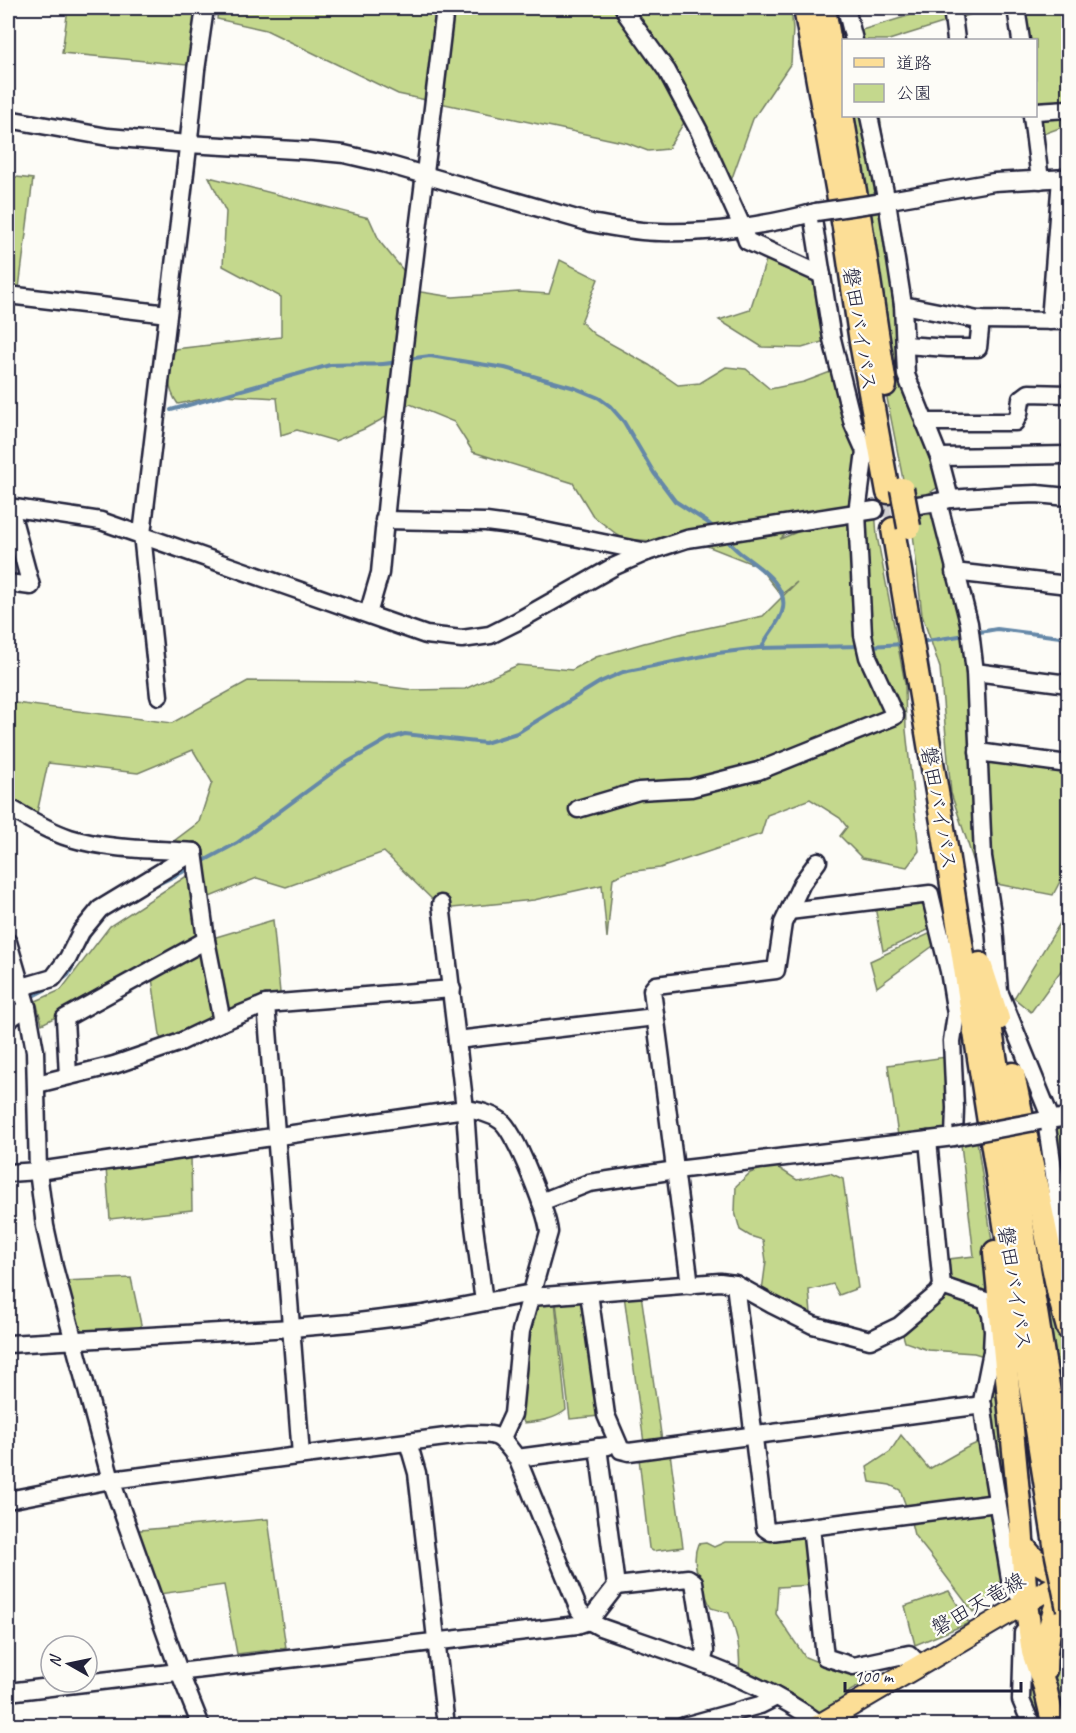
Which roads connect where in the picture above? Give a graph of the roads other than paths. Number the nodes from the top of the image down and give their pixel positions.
1 (200, 8) edge
2 (205, 8) edge
3 (445, 8) edge
4 (624, 8) edge
5 (799, 8) edge
6 (805, 8) edge
7 (824, 8) edge
8 (829, 8) edge
9 (846, 8) edge
10 (952, 8) edge
11 (1016, 8) edge
12 (854, 39) edge
13 (956, 39) edge
14 (1021, 39) edge
15 (826, 75) junction
16 (1068, 109) edge
17 (1037, 111) edge
18 (869, 117) edge
19 (1032, 117) edge
20 (8, 120) edge
21 (189, 144) junction
22 (425, 176) junction
23 (1065, 178) edge
24 (1040, 180) junction
25 (882, 202) junction
26 (814, 213) junction
27 (742, 226) junction
28 (822, 275) junction
29 (8, 295) edge
30 (903, 305) junction
31 (168, 314) junction
32 (981, 320) junction
33 (1050, 321) junction
34 (1068, 321) edge
35 (905, 345) junction
36 (1068, 394) edge
37 (924, 422) junction
38 (1068, 455) edge
39 (939, 457) junction
40 (1068, 496) edge
41 (888, 497) junction
42 (944, 501) junction
43 (918, 505) tunnel mouth
44 (9, 508) edge
45 (857, 513) junction
46 (384, 520) junction
47 (142, 534) junction
48 (647, 552) junction
49 (954, 572) junction
50 (8, 583) edge
51 (1068, 585) edge
52 (368, 614) junction
53 (975, 672) junction
54 (1068, 684) edge
55 (159, 696) dead end
56 (978, 752) junction
57 (1068, 764) edge
58 (8, 807) edge
59 (578, 809) dead end
60 (194, 852) junction
61 (818, 861) dead end
62 (441, 904) dead end
63 (789, 911) junction
64 (206, 940) junction
65 (8, 942) edge
66 (972, 964) junction
67 (16, 982) edge
68 (452, 989) junction
69 (8, 997) edge
70 (266, 1004) junction
71 (27, 1007) junction
72 (655, 1017) junction
73 (8, 1020) edge
74 (222, 1022) junction
75 (457, 1040) junction
76 (68, 1076) junction
77 (37, 1084) junction
78 (465, 1109) junction
79 (1068, 1117) edge
80 (1045, 1120) junction
81 (276, 1136) junction
82 (954, 1137) junction
83 (928, 1140) junction
84 (676, 1170) junction
85 (38, 1171) junction
86 (8, 1173) edge
87 (541, 1202) junction
88 (1068, 1255) edge
89 (735, 1284) junction
90 (690, 1285) junction
91 (942, 1286) junction
92 (589, 1293) junction
93 (532, 1295) junction
94 (484, 1302) junction
95 (292, 1328) junction
96 (1068, 1328) edge
97 (75, 1341) junction
98 (8, 1344) edge
99 (983, 1405) junction
100 (753, 1436) junction
101 (502, 1438) junction
102 (408, 1442) junction
103 (619, 1445) junction
104 (598, 1447) junction
105 (301, 1455) junction
106 (517, 1458) junction
107 (111, 1480) junction
108 (8, 1500) edge
109 (997, 1503) junction
110 (1068, 1511) edge
111 (811, 1527) junction
112 (1022, 1544) junction
113 (1068, 1578) edge
114 (616, 1586) junction
115 (1026, 1604) junction
116 (1068, 1609) edge
117 (589, 1621) junction
118 (436, 1641) junction
119 (702, 1663) junction
120 (920, 1665) junction
121 (179, 1671) junction
122 (1045, 1687) junction
123 (8, 1692) edge
124 (776, 1696) junction
125 (1042, 1724) edge
126 (201, 1725) edge
127 (446, 1725) edge
128 (684, 1725) edge
129 (820, 1725) edge

1 - 2 street
2 - 21 street
3 - 22 street
4 - 27 street
5 - 15 highway
6 - 15 highway, 磐田バイパス
7 - 15 highway, 磐田バイパス
8 - 15 highway
9 - 12 street
10 - 13 street
11 - 14 street
15 - 41 highway, 磐田バイパス
16 - 17 street
18 - 25 street
19 - 24 street
20 - 21 street
21 - 22 street
21 - 31 street
22 - 27 street
22 - 46 street
23 - 24 street
23 - 33 street
24 - 25 street
25 - 26 street, bridge
25 - 30 street
26 - 27 street
26 - 28 street
27 - 28 street
28 - 45 street
29 - 31 street
30 - 32 street
30 - 35 street
31 - 47 street
32 - 33 street
32 - 35 street
33 - 34 street
35 - 37 street
36 - 37 street
37 - 39 street
38 - 39 street
39 - 42 street
40 - 42 street
41 - 45 street
41 - 66 highway, 磐田バイパス
42 - 43 street
42 - 49 street
44 - 47 street
44 - 50 street
45 - 48 street
45 - 59 street
46 - 48 street
46 - 52 street
47 - 52 street
47 - 55 street
48 - 52 street
49 - 51 street
49 - 53 street
53 - 54 street
53 - 56 street
56 - 57 street
56 - 80 street
58 - 60 street
60 - 64 street
60 - 67 street
61 - 63 street
62 - 68 street
63 - 72 street
63 - 82 street
64 - 74 street
64 - 76 street
65 - 67 street
66 - 96 highway
66 - 110 highway, 磐田バイパス
66 - 112 highway
66 - 116 highway, 磐田バイパス, bridge
67 - 69 street
67 - 71 street
68 - 70 street
68 - 75 street
70 - 74 street
70 - 81 street
71 - 73 street
71 - 77 street
72 - 75 street
72 - 84 street
74 - 76 street
75 - 78 street
76 - 77 street
77 - 85 street
78 - 81 street
78 - 87 street
78 - 94 street
79 - 80 street
80 - 82 street, bridge
80 - 88 street
81 - 85 street
81 - 95 street
82 - 83 street
83 - 84 street
83 - 91 street
84 - 87 street
84 - 90 street
85 - 86 street
85 - 97 street
87 - 93 street
89 - 90 street
89 - 91 street
89 - 100 street
90 - 92 street
91 - 99 street
92 - 93 street
92 - 103 street
93 - 94 street
93 - 101 street
94 - 95 street
95 - 97 street
95 - 105 street
97 - 98 street
97 - 107 street
99 - 100 street
99 - 109 street
100 - 103 street
100 - 111 street
101 - 102 street
101 - 106 street
102 - 105 street
102 - 118 street
103 - 104 street
104 - 106 street
104 - 114 street
105 - 107 street
106 - 117 street
107 - 108 street
107 - 121 street
109 - 111 street
109 - 115 street
111 - 120 street
112 - 113 highway
112 - 115 highway
113 - 115 main road, 磐田天竜線
113 - 122 highway
114 - 117 street
114 - 119 street
115 - 120 main road, 磐田天竜線
115 - 122 highway
115 - 125 street
117 - 118 street
117 - 119 street
118 - 121 street
118 - 127 street
119 - 124 street
120 - 129 main road, 磐田天竜線
121 - 123 street
121 - 126 street
122 - 125 highway
124 - 128 street
124 - 129 street

